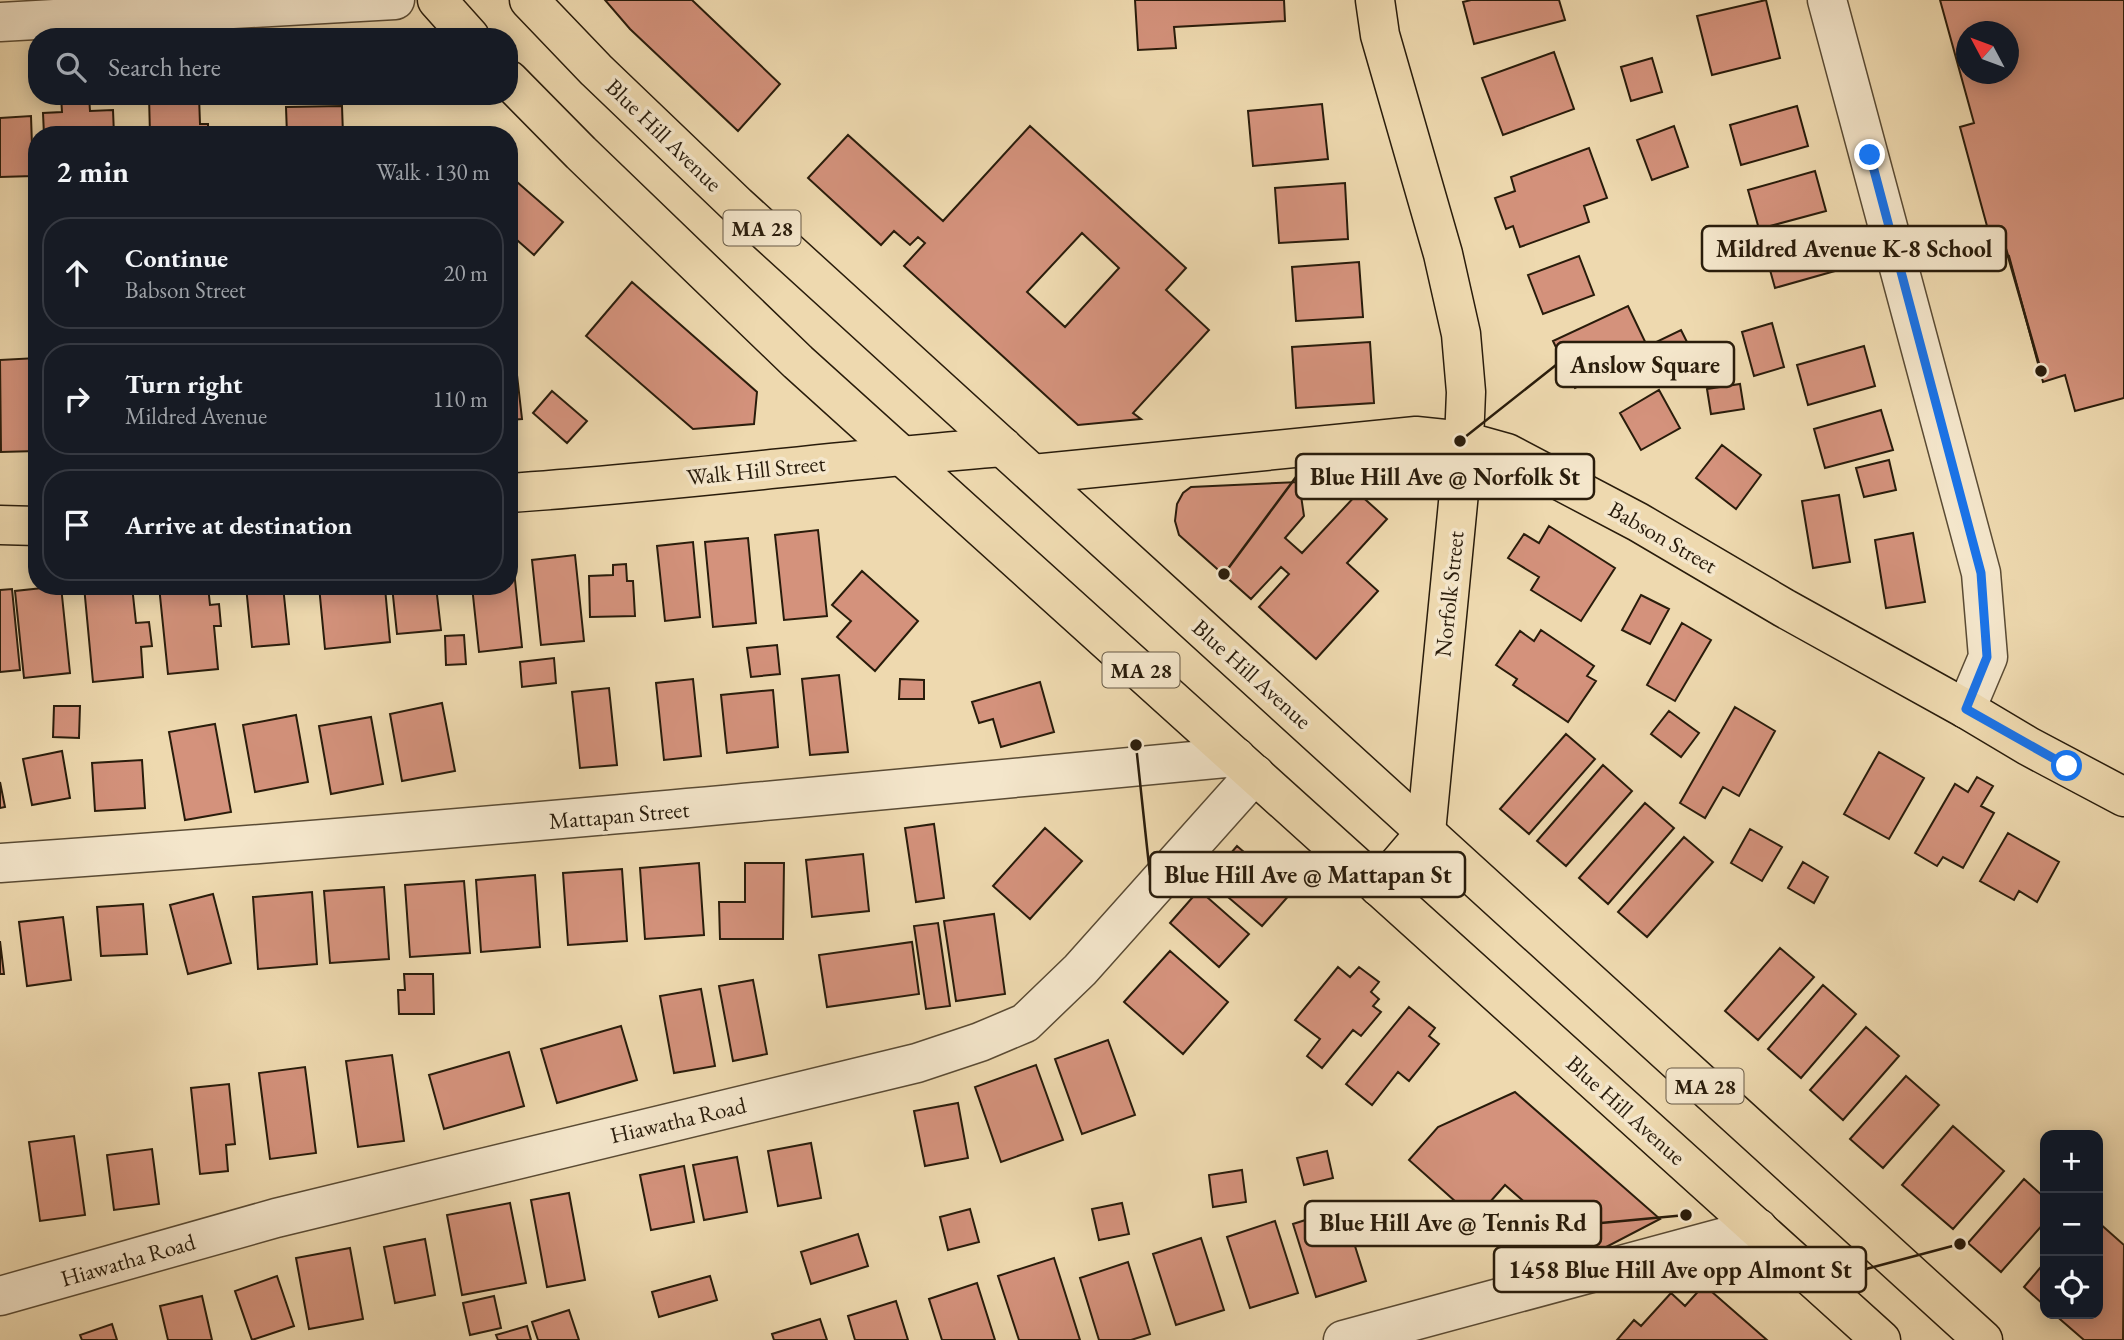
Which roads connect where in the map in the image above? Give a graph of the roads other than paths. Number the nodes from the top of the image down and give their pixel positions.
1 (395, 0) edge
2 (438, 0) edge
3 (529, 0) edge
4 (1375, 0) edge
5 (1827, 0) edge
6 (0, 22) edge
7 (462, 28) edge
8 (518, 89) edge
9 (1464, 441) junction
10 (1003, 447) junction
11 (901, 455) junction
12 (1032, 474) junction
13 (518, 492) edge
14 (0, 525) edge
15 (28, 526) edge
16 (1966, 709) junction
17 (1246, 766) junction
18 (2124, 797) edge
19 (1426, 832) junction
20 (0, 863) edge
21 (1378, 887) junction
22 (1758, 1228) junction
23 (0, 1296) edge
24 (1343, 1340) edge
25 (1881, 1340) edge
26 (1983, 1340) edge

1 - 6 street
2 - 7 main road
3 - 10 main road, Blue Hill Avenue / MA 28
4 - 9 main road, Norfolk Street
5 - 16 street
8 - 11 main road, Blue Hill Avenue / MA 28
9 - 12 main road, Babson Street
9 - 16 main road, Babson Street
9 - 19 main road, Norfolk Street
10 - 11 main road, Walk Hill Street
10 - 12 main road, Blue Hill Avenue / MA 28
11 - 13 main road, Walk Hill Street
11 - 17 main road, Blue Hill Avenue / MA 28
12 - 19 main road, Blue Hill Avenue / MA 28
14 - 15 main road
16 - 18 main road, Babson Street
17 - 20 street, Mattapan Street
17 - 21 main road, Blue Hill Avenue / MA 28
17 - 23 street, Hiawatha Road
19 - 21 main road
19 - 26 main road, Blue Hill Avenue / MA 28
21 - 22 main road, Blue Hill Avenue / MA 28
22 - 24 street
22 - 25 main road, Blue Hill Avenue / MA 28

